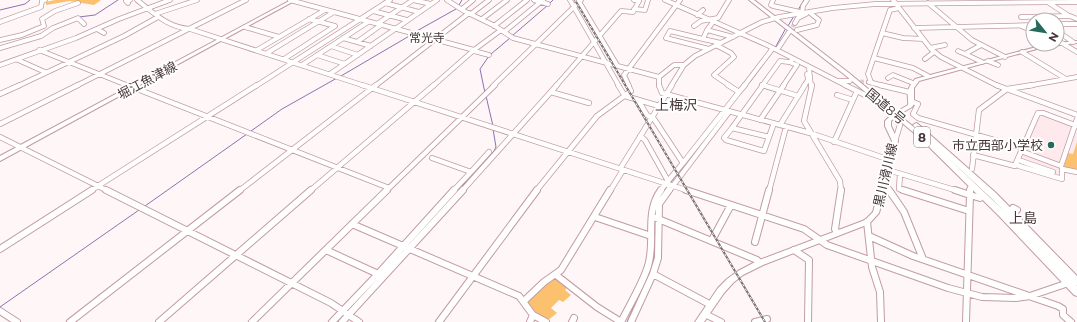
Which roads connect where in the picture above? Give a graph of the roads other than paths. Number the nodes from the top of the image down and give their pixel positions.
1 (45, 0) edge
2 (137, 0) edge
3 (170, 0) edge
4 (197, 0) edge
5 (246, 0) edge
6 (292, 0) edge
7 (390, 0) edge
8 (437, 0) edge
9 (447, 0) edge
10 (473, 0) edge
11 (489, 0) edge
12 (498, 0) edge
13 (527, 0) edge
14 (534, 0) edge
15 (570, 0) edge
16 (634, 0) edge
17 (648, 0) edge
18 (665, 0) edge
19 (680, 0) edge
20 (729, 0) edge
21 (751, 0) edge
22 (757, 0) edge
23 (773, 0) edge
24 (807, 0) edge
25 (925, 0) edge
26 (506, 1) edge
27 (542, 1) edge
28 (579, 1) edge
29 (1047, 1) edge
30 (1065, 1) edge
31 (894, 2) edge
32 (1077, 2) edge
33 (78, 3) dead end
34 (385, 3) junction
35 (929, 3) junction
36 (430, 4) junction
37 (548, 4) dead end
38 (676, 5) junction
39 (574, 7) junction
40 (402, 8) junction
41 (899, 8) junction
42 (147, 9) junction
43 (462, 9) junction
44 (634, 9) junction
45 (326, 10) junction
46 (703, 10) dead end
47 (373, 11) junction
48 (334, 12) junction
49 (419, 12) junction
50 (470, 13) junction
51 (804, 13) junction
52 (697, 14) junction
53 (157, 16) junction
54 (390, 16) junction
55 (1070, 16) junction
56 (1021, 17) dead end
57 (777, 18) junction
58 (309, 19) junction
59 (360, 19) junction
60 (482, 19) junction
61 (1077, 19) edge
62 (408, 20) junction
63 (711, 21) junction
64 (0, 22) edge
65 (318, 22) junction
66 (368, 22) junction
67 (84, 24) dead end
68 (1065, 24) edge
69 (1077, 24) edge
70 (379, 25) junction
71 (1018, 25) junction
72 (1025, 25) edge
73 (494, 26) junction
74 (694, 26) dead end
75 (956, 26) junction
76 (245, 27) junction
77 (796, 27) junction
78 (914, 28) junction
79 (1025, 28) edge
80 (97, 29) junction
81 (190, 29) junction
82 (395, 29) junction
83 (707, 30) junction
84 (502, 31) junction
85 (789, 32) tunnel mouth
86 (104, 33) dead end
87 (740, 33) junction
88 (882, 33) junction
89 (22, 35) junction
90 (335, 35) junction
91 (600, 36) junction
92 (1065, 36) edge
93 (279, 37) junction
94 (733, 37) junction
95 (344, 38) junction
96 (922, 38) junction
97 (222, 39) junction
98 (703, 39) junction
99 (0, 40) edge
100 (434, 40) junction
101 (357, 42) junction
102 (1075, 42) edge
103 (594, 43) junction
104 (721, 43) junction
105 (1065, 43) edge
106 (536, 44) junction
107 (945, 45) dead end
108 (981, 45) junction
109 (331, 46) junction
110 (371, 46) junction
111 (716, 46) junction
112 (1065, 46) edge
113 (0, 48) edge
114 (709, 48) junction
115 (930, 48) junction
116 (775, 49) junction
117 (39, 50) junction
118 (257, 50) junction
119 (474, 51) junction
120 (958, 51) dead end
121 (1025, 51) edge
122 (934, 52) junction
123 (1022, 52) junction
124 (1077, 52) edge
125 (267, 53) junction
126 (785, 54) junction
127 (965, 54) junction
128 (26, 55) junction
129 (317, 55) junction
130 (358, 55) junction
131 (489, 55) dead end
132 (582, 56) junction
133 (1005, 57) junction
134 (874, 58) junction
135 (284, 59) junction
136 (793, 59) junction
137 (925, 59) dead end
138 (18, 60) junction
139 (780, 61) junction
140 (69, 62) junction
141 (292, 62) junction
142 (604, 62) junction
143 (789, 62) junction
144 (985, 62) junction
145 (0, 64) edge
146 (345, 64) junction
147 (302, 65) junction
148 (617, 65) junction
149 (684, 65) junction
150 (797, 65) junction
151 (998, 65) dead end
152 (0, 68) edge
153 (629, 68) junction
154 (809, 68) dead end
155 (962, 68) junction
156 (44, 72) dead end
157 (100, 74) junction
158 (330, 74) junction
159 (928, 76) junction
160 (659, 77) junction
161 (1077, 77) edge
162 (888, 78) dead end
163 (1066, 79) junction
164 (838, 81) junction
165 (850, 81) tunnel mouth
166 (913, 83) junction
167 (762, 85) junction
168 (133, 87) junction
169 (372, 88) junction
170 (779, 90) junction
171 (1007, 90) junction
172 (857, 91) junction
173 (551, 92) junction
174 (739, 92) junction
175 (909, 92) junction
176 (0, 94) edge
177 (666, 95) junction
178 (837, 95) dead end
179 (625, 96) junction
180 (798, 96) junction
181 (638, 100) junction
182 (853, 100) junction
183 (911, 101) junction
184 (415, 102) junction
185 (589, 103) dead end
186 (659, 106) junction
187 (727, 111) junction
188 (895, 114) junction
189 (741, 115) junction
190 (1077, 115) edge
191 (208, 116) junction
192 (461, 117) junction
193 (652, 118) junction
194 (1077, 119) edge
195 (760, 120) junction
196 (774, 123) junction
197 (0, 124) edge
198 (780, 125) junction
199 (1076, 126) edge
200 (786, 127) junction
201 (732, 128) junction
202 (810, 133) junction
203 (514, 134) junction
204 (975, 134) junction
205 (640, 136) junction
206 (0, 137) edge
207 (769, 137) junction
208 (895, 141) junction
209 (834, 142) junction
210 (21, 148) junction
211 (292, 150) junction
212 (1022, 150) junction
213 (566, 151) junction
214 (489, 152) dead end
215 (973, 155) junction
216 (432, 158) dead end
217 (0, 159) edge
218 (890, 160) junction
219 (683, 163) junction
220 (1019, 163) junction
221 (1056, 164) junction
222 (482, 165) junction
223 (338, 168) junction
224 (621, 169) junction
225 (972, 169) dead end
226 (888, 170) junction
227 (471, 172) junction
228 (1053, 172) junction
229 (1077, 172) edge
230 (900, 174) junction
231 (1062, 176) junction
232 (667, 183) junction
233 (885, 185) junction
234 (98, 186) junction
235 (673, 186) junction
236 (389, 188) junction
237 (970, 188) dead end
238 (970, 195) junction
239 (980, 198) dead end
240 (731, 205) junction
241 (969, 211) junction
242 (763, 215) junction
243 (595, 217) junction
244 (654, 218) junction
245 (867, 222) junction
246 (352, 224) junction
247 (187, 232) junction
248 (836, 233) junction
249 (651, 236) junction
250 (869, 236) junction
251 (712, 240) junction
252 (822, 240) junction
253 (755, 242) dead end
254 (403, 246) junction
255 (0, 249) edge
256 (409, 249) junction
257 (326, 250) junction
258 (794, 250) junction
259 (238, 255) junction
260 (923, 259) junction
261 (871, 261) junction
262 (760, 263) junction
263 (378, 274) junction
264 (653, 274) junction
265 (966, 274) junction
266 (556, 275) junction
267 (473, 276) junction
268 (1075, 281) edge
269 (292, 283) junction
270 (1077, 292) edge
271 (966, 293) junction
272 (1030, 296) junction
273 (524, 301) junction
274 (711, 305) junction
275 (0, 311) edge
276 (347, 312) junction
277 (705, 314) junction
278 (533, 315) junction
279 (767, 319) dead end
280 (17, 322) edge
281 (70, 322) edge
282 (159, 322) edge
283 (252, 322) edge
284 (332, 322) edge
285 (342, 322) edge
286 (359, 322) edge
287 (439, 322) edge
288 (530, 322) edge
289 (546, 322) edge
290 (621, 322) edge
291 (631, 322) edge
292 (698, 322) edge
293 (721, 322) edge
294 (755, 322) edge
295 (808, 322) edge
296 (881, 322) edge
297 (966, 322) edge
298 (1071, 322) edge

1 - 64 street
2 - 42 street
3 - 42 street
4 - 53 street
5 - 81 street
6 - 45 street
6 - 76 main road, 堀江魚津線
7 - 34 street
8 - 36 street
9 - 43 street
10 - 43 street
11 - 50 street
12 - 26 street
13 - 73 street
14 - 27 street
15 - 39 street
16 - 44 street
17 - 44 street
18 - 38 street
19 - 38 street
20 - 63 street
21 - 57 highway, 国道8号 / 8
22 - 57 highway, 国道8号 / 8
23 - 51 street
24 - 51 street
25 - 35 street
26 - 60 street
27 - 37 street
27 - 84 street
28 - 39 street
28 - 91 street
29 - 30 street
29 - 35 street
29 - 55 street
30 - 32 street
31 - 35 street
31 - 41 street
31 - 51 street
33 - 89 street
34 - 40 street
34 - 47 street
35 - 75 street
36 - 40 street
36 - 49 street
38 - 52 street
38 - 153 street
39 - 103 street
39 - 106 street
40 - 49 street
40 - 54 street
41 - 78 street
41 - 88 street
42 - 53 street
42 - 80 street
43 - 50 street
44 - 91 street
45 - 48 street
45 - 58 street
46 - 52 street
47 - 54 street
47 - 59 street
48 - 59 street
48 - 65 street
49 - 62 street
50 - 60 street
50 - 100 street
51 - 57 street
51 - 77 street
51 - 77 street
52 - 63 street
53 - 81 street
53 - 140 street
54 - 62 street
54 - 70 street
55 - 56 street
55 - 61 street
57 - 77 highway, 国道8号 / 8
57 - 87 street
57 - 188 highway, 国道8号 / 8
58 - 65 street
58 - 93 street
59 - 66 street
59 - 90 street
60 - 73 street
62 - 82 street
63 - 74 street
63 - 83 street
63 - 87 street
65 - 125 street
65 - 135 street
66 - 70 street
66 - 95 street
67 - 113 street
68 - 69 street
70 - 82 street
70 - 101 street
71 - 72 street
71 - 75 street
71 - 79 street
73 - 84 street
75 - 78 street
75 - 108 street
76 - 93 street
76 - 97 main road, 堀江魚津線
77 - 188 highway, 国道8号 / 8
78 - 96 street
80 - 86 street
80 - 117 street
81 - 97 street
81 - 157 street
82 - 100 street
82 - 110 street
83 - 94 street
83 - 98 street
84 - 106 street
84 - 119 street
85 - 116 street
87 - 94 street
87 - 116 street
88 - 96 street
88 - 134 street
89 - 99 street
89 - 113 street
90 - 95 street
90 - 141 street
91 - 103 street
91 - 148 street
92 - 102 street
93 - 118 street
94 - 104 street
95 - 101 street
95 - 109 street
96 - 115 street
97 - 118 street
97 - 168 main road, 堀江魚津線
98 - 104 street
98 - 114 street
100 - 119 street
100 - 169 street
101 - 110 street
102 - 105 main road
103 - 132 street
103 - 142 street
104 - 111 street
106 - 132 street
106 - 192 street
107 - 115 street
108 - 127 street
108 - 133 street
109 - 129 street
109 - 130 street
110 - 130 street
111 - 114 street
111 - 174 street
112 - 124 street
114 - 149 street
115 - 122 street
116 - 126 street
116 - 174 street
117 - 128 street
117 - 140 street
118 - 125 street
119 - 131 street
119 - 184 street
120 - 127 street
121 - 123 main road
122 - 137 street
122 - 155 street
123 - 133 main road
123 - 163 street
125 - 135 street
126 - 136 street
126 - 139 street
127 - 144 street
128 - 138 street
128 - 145 street
129 - 146 street
129 - 147 street
130 - 146 street
132 - 142 street
132 - 173 street
133 - 144 main road
134 - 159 street
134 - 175 street
135 - 141 street
136 - 143 street
136 - 164 street
138 - 152 street
138 - 156 street
139 - 143 street
139 - 167 street
140 - 157 street
140 - 176 street
141 - 147 street
141 - 191 street
142 - 148 street
142 - 179 street
143 - 150 street
144 - 151 street
144 - 155 main road
146 - 158 street
147 - 158 street
148 - 153 street
149 - 160 street
149 - 177 street
150 - 170 street
150 - 180 street
153 - 160 street
153 - 179 street
154 - 202 street
155 - 159 main road
155 - 171 street
157 - 168 street
157 - 197 street
158 - 169 street
159 - 166 main road
160 - 177 street
161 - 163 street
162 - 166 street
163 - 171 street
164 - 165 street
164 - 172 street
166 - 175 main road
167 - 170 street
167 - 189 street
168 - 191 street
168 - 210 main road, 堀江魚津線
169 - 184 street
169 - 211 street
170 - 180 street
170 - 195 street
171 - 190 street
171 - 204 street
172 - 182 street
172 - 188 street
173 - 185 street
173 - 203 street
174 - 187 street
175 - 183 main road
177 - 186 street
177 - 187 street
178 - 182 street
179 - 181 street
179 - 213 street
180 - 198 street
181 - 186 street
181 - 193 street
182 - 209 street
183 - 188 main road
183 - 204 street
184 - 192 street
184 - 223 street
186 - 193 street
187 - 189 street
187 - 219 street
187 - 235 street
188 - 208 street
188 - 208 main road, 黒川滑川線
188 - 268 highway, 国道8号 / 8
189 - 195 street
189 - 201 street
191 - 211 street
191 - 234 street
192 - 203 street
192 - 236 street
193 - 205 street
193 - 219 street
194 - 199 street
195 - 196 street
196 - 198 street
196 - 207 street
198 - 200 street
199 - 212 street
199 - 221 street
200 - 202 street
200 - 242 street
201 - 207 street
201 - 207 street
202 - 209 street
202 - 248 street
203 - 213 street
203 - 222 street
204 - 212 street
204 - 215 street
205 - 224 street
205 - 232 street
206 - 210 street
208 - 218 main road, 黒川滑川線
209 - 218 street
210 - 217 main road, 堀江魚津線
210 - 234 street
211 - 223 street
211 - 247 street
212 - 220 street
212 - 221 street
213 - 224 street
213 - 267 street
214 - 222 street
215 - 220 street
215 - 225 street
216 - 227 street
218 - 226 main road, 黒川滑川線
219 - 232 street
220 - 228 street
220 - 231 street
221 - 228 street
222 - 227 street
222 - 256 street
223 - 236 street
223 - 259 street
224 - 232 street
224 - 243 street
226 - 230 street
226 - 233 main road, 黒川滑川線
227 - 254 street
228 - 231 street
229 - 231 street
230 - 238 street
230 - 241 street
232 - 235 street
232 - 244 street
233 - 245 main road, 黒川滑川線
233 - 260 street
234 - 247 street
234 - 255 street
235 - 240 street
235 - 244 street
236 - 246 street
237 - 238 street
238 - 239 street
238 - 241 street
240 - 242 street
240 - 251 street
241 - 265 street
242 - 252 street
242 - 253 street
243 - 249 street
243 - 266 street
244 - 249 street
244 - 251 street
244 - 264 street
245 - 248 main road, 黒川滑川線
245 - 250 street
246 - 254 street
246 - 257 street
247 - 259 street
247 - 281 street
248 - 252 main road, 黒川滑川線
249 - 290 street
250 - 260 street
250 - 261 street
251 - 262 street
252 - 258 main road, 黒川滑川線
252 - 261 street
254 - 256 street
254 - 263 street
256 - 267 street
256 - 276 street
257 - 263 street
257 - 269 street
258 - 262 main road, 黒川滑川線
258 - 295 street
259 - 269 street
259 - 282 street
260 - 265 street
261 - 271 street
261 - 296 street
262 - 274 main road, 黒川滑川線
263 - 276 street
264 - 274 street
264 - 291 street
265 - 271 street
265 - 272 street
266 - 273 street
266 - 290 street
267 - 273 street
267 - 287 street
268 - 270 highway, 国道8号 / 8
268 - 272 street
269 - 276 street
269 - 283 street
271 - 272 street
271 - 297 street
272 - 298 street
273 - 278 street
274 - 277 main road, 黒川滑川線
275 - 280 street
276 - 284 street
276 - 285 street
276 - 286 street
277 - 292 main road, 黒川滑川線
277 - 293 street
278 - 288 street
278 - 289 street
279 - 294 street

